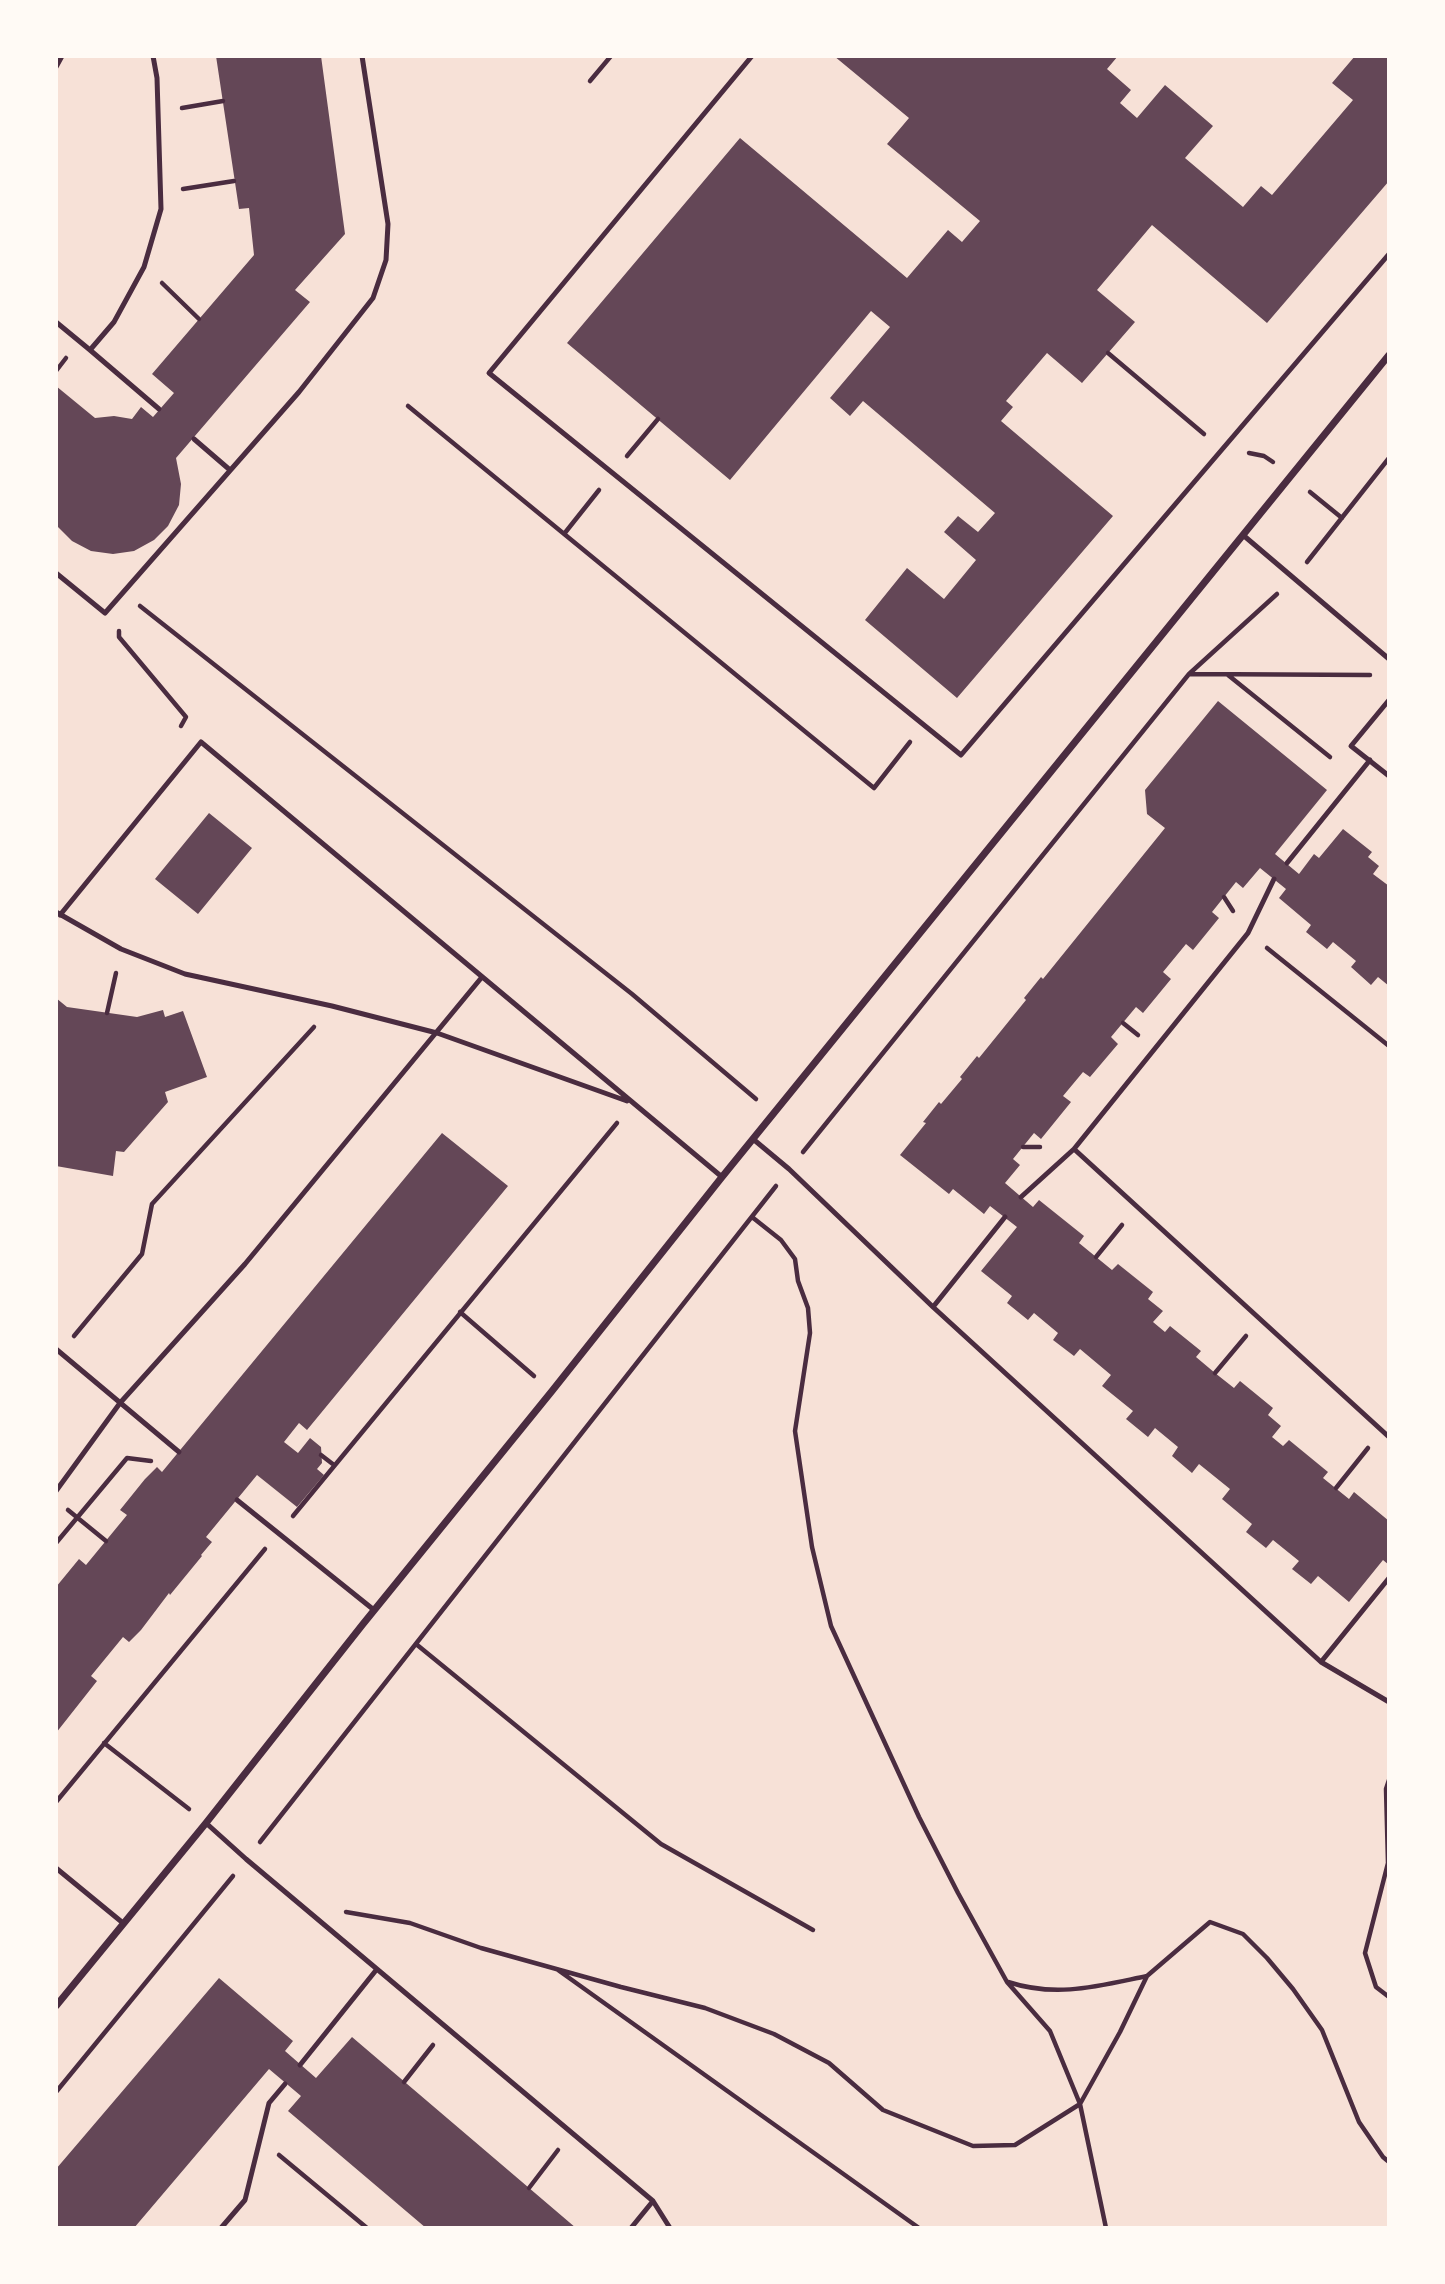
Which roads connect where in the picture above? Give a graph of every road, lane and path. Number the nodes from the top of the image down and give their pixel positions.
1 (62, 56) edge
2 (153, 56) edge
3 (362, 56) edge
4 (611, 56) edge
5 (752, 56) edge
6 (56, 67) edge
7 (590, 81) dead end
8 (223, 101) dead end
9 (158, 112) junction
10 (234, 181) dead end
11 (161, 192) junction
12 (1389, 254) edge
13 (145, 267) junction
14 (199, 318) dead end
15 (56, 322) edge
16 (90, 350) junction
17 (1108, 353) dead end
18 (1389, 355) edge
19 (408, 406) dead end
20 (159, 410) dead end
21 (658, 419) dead end
22 (194, 439) dead end
23 (1222, 449) junction
24 (1389, 458) edge
25 (230, 470) junction
26 (613, 473) junction
27 (564, 534) junction
28 (1243, 535) junction
29 (56, 573) edge
30 (1294, 578) junction
31 (123, 592) junction
32 (1389, 659) edge
33 (1189, 674) junction
34 (1227, 674) junction
35 (1376, 675) dead end
36 (1389, 700) edge
37 (924, 725) junction
38 (201, 742) junction
39 (1370, 760) junction
40 (1389, 776) edge
41 (1356, 778) junction
42 (1286, 863) dead end
43 (1274, 879) dead end
44 (58, 913) edge
45 (1248, 933) junction
46 (121, 949) junction
47 (482, 977) junction
48 (332, 1006) junction
49 (107, 1013) dead end
50 (437, 1033) junction
51 (1389, 1046) edge
52 (633, 1103) junction
53 (774, 1114) junction
54 (753, 1139) junction
55 (1074, 1149) junction
56 (789, 1169) junction
57 (722, 1177) junction
58 (1021, 1197) dead end
59 (1137, 1207) junction
60 (752, 1217) junction
61 (1005, 1217) dead end
62 (1096, 1257) dead end
63 (933, 1307) junction
64 (460, 1312) junction
65 (1260, 1318) junction
66 (58, 1351) edge
67 (1215, 1373) dead end
68 (552, 1391) junction
69 (120, 1403) junction
70 (1382, 1431) junction
71 (1389, 1437) edge
72 (179, 1452) dead end
73 (321, 1455) dead end
74 (159, 1462) dead end
75 (334, 1465) junction
76 (1336, 1488) dead end
77 (56, 1490) edge
78 (237, 1500) dead end
79 (66, 1509) dead end
80 (77, 1518) junction
81 (279, 1532) junction
82 (106, 1541) dead end
83 (56, 1544) edge
84 (1389, 1578) edge
85 (374, 1610) junction
86 (416, 1644) junction
87 (1321, 1662) junction
88 (1389, 1702) edge
89 (104, 1743) junction
90 (1389, 1780) edge
91 (56, 1802) edge
92 (206, 1823) junction
93 (246, 1859) junction
94 (56, 1868) edge
95 (298, 1902) junction
96 (123, 1923) junction
97 (813, 1930) dead end
98 (555, 1968) junction
99 (377, 1969) junction
100 (1147, 1976) junction
101 (1007, 1982) junction
102 (1389, 1997) edge
103 (56, 2006) edge
104 (447, 2028) junction
105 (300, 2065) dead end
106 (404, 2082) dead end
107 (285, 2084) dead end
108 (56, 2092) edge
109 (1080, 2104) junction
110 (572, 2133) junction
111 (260, 2139) junction
112 (1389, 2162) edge
113 (529, 2188) dead end
114 (653, 2201) junction
115 (221, 2228) edge
116 (367, 2228) edge
117 (631, 2228) edge
118 (670, 2228) edge
119 (919, 2228) edge
120 (1107, 2228) edge

1 - 6 lane
2 - 9 lane
3 - 25 lane
4 - 7 path
5 - 26 lane
8 - 9 path
9 - 11 lane
10 - 11 path
11 - 13 lane
12 - 23 lane
13 - 14 path
13 - 16 lane
15 - 16 lane
16 - 20 lane
17 - 23 path
18 - 28 street
19 - 27 path
21 - 26 path
22 - 25 lane
23 - 37 lane
24 - 30 path
25 - 31 lane
26 - 27 path
26 - 37 lane
27 - 37 path
28 - 30 lane
28 - 53 street
29 - 31 lane
30 - 32 lane
30 - 33 path
31 - 38 path
31 - 53 path
33 - 34 path
33 - 56 path
34 - 35 path
34 - 41 path
36 - 39 lane
38 - 44 lane
38 - 47 lane
39 - 40 lane
39 - 41 lane
41 - 42 lane
43 - 45 lane
44 - 46 lane
45 - 51 path
45 - 55 lane
46 - 48 lane
46 - 49 path
47 - 50 lane
47 - 52 lane
48 - 50 lane
48 - 66 path
50 - 52 lane
50 - 69 lane
52 - 57 lane
52 - 64 path
53 - 54 street
54 - 56 lane
54 - 57 street
55 - 58 lane
55 - 59 lane
56 - 60 path
56 - 63 lane
57 - 68 street
59 - 62 path
59 - 65 lane
60 - 86 path
60 - 101 path
61 - 63 lane
63 - 87 lane
64 - 68 path
64 - 75 path
65 - 67 path
65 - 70 lane
66 - 69 lane
68 - 85 street
69 - 72 lane
69 - 77 lane
70 - 71 lane
70 - 76 path
73 - 75 path
74 - 80 path
75 - 81 path
78 - 81 lane
79 - 80 path
80 - 82 path
80 - 83 path
81 - 85 lane
81 - 89 path
84 - 87 lane
85 - 92 street
86 - 93 path
86 - 97 path
87 - 88 lane
89 - 91 path
89 - 92 path
90 - 102 path
92 - 93 lane
92 - 96 street
93 - 95 lane
93 - 108 path
94 - 96 lane
95 - 98 path
95 - 99 lane
96 - 103 street
98 - 109 path
98 - 119 path
99 - 104 lane
99 - 105 lane
100 - 101 path
100 - 109 path
100 - 112 path
101 - 109 path
104 - 106 path
104 - 110 lane
107 - 111 lane
109 - 120 path
110 - 113 path
110 - 114 lane
111 - 115 lane
111 - 116 path
114 - 117 lane
114 - 118 lane

